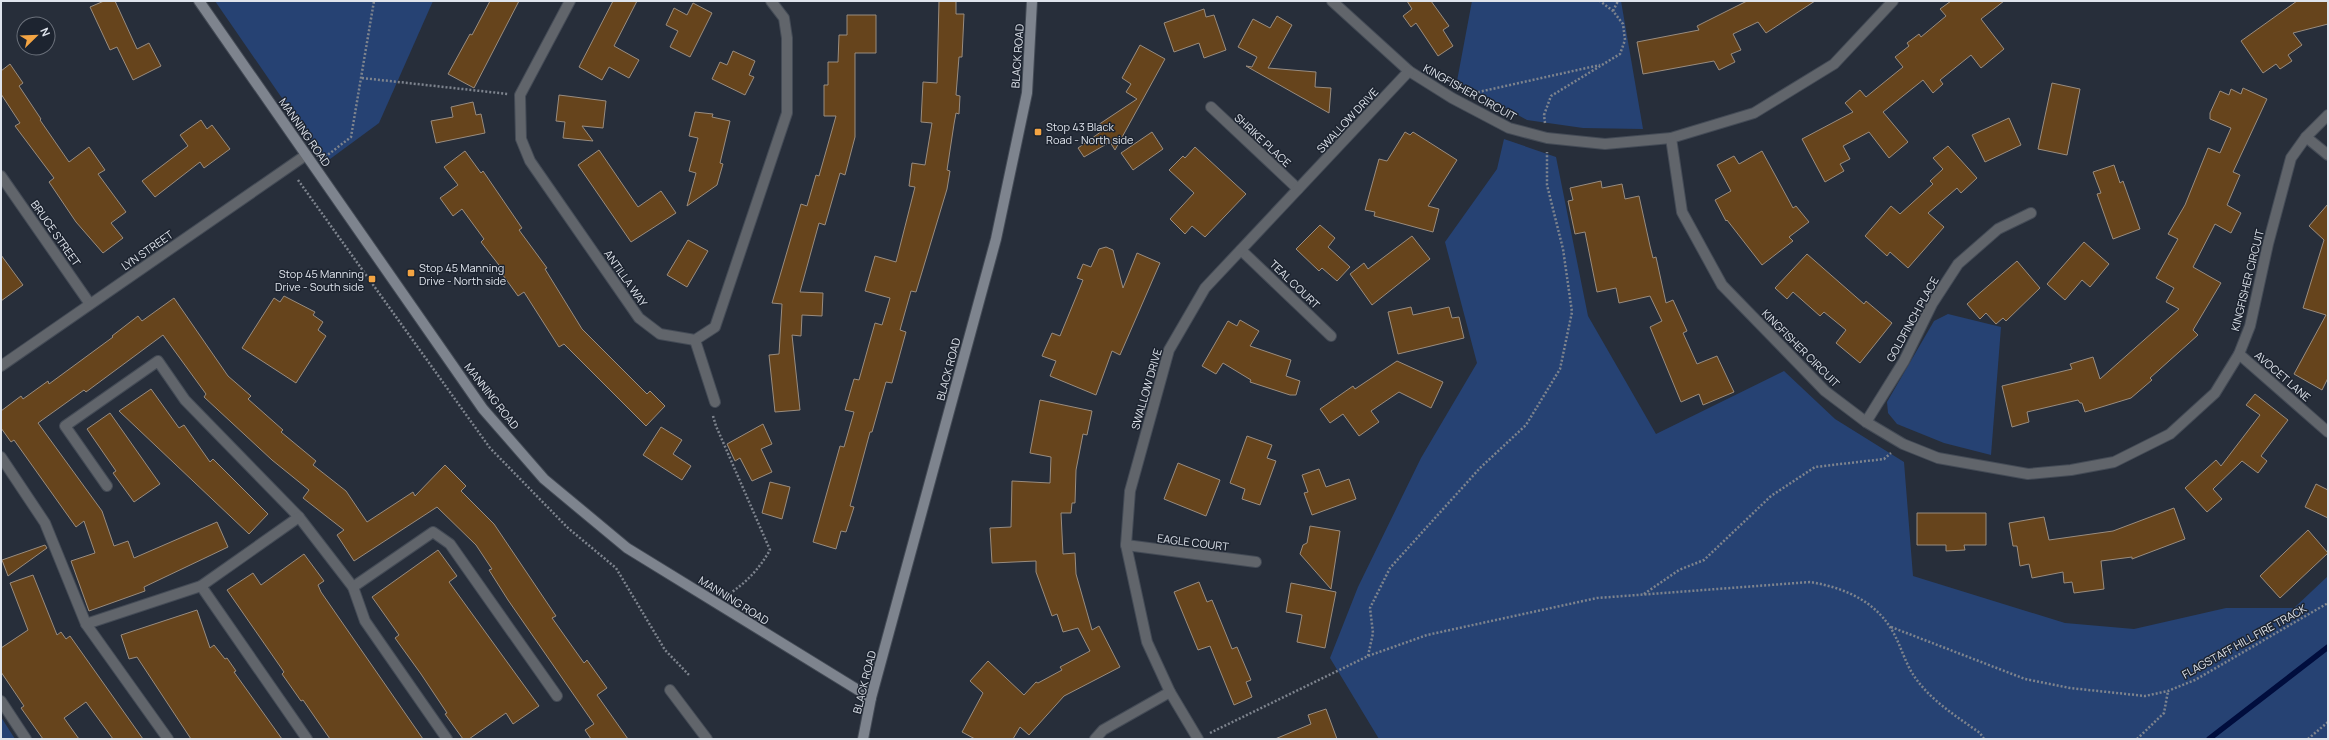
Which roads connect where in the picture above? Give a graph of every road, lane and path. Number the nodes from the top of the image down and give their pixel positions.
1 (199, 1) edge
2 (374, 1) edge
3 (570, 1) edge
4 (771, 1) edge
5 (1032, 1) edge
6 (1332, 1) edge
7 (1600, 1) edge
8 (1618, 1) edge
9 (1892, 1) edge
10 (1613, 11) junction
11 (1602, 65) junction
12 (1408, 71) junction
13 (362, 78) junction
14 (520, 96) junction
15 (1452, 98) junction
16 (1211, 107) dead end
17 (2328, 115) edge
18 (2306, 137) junction
19 (1547, 138) junction
20 (1671, 138) junction
21 (306, 155) junction
22 (2328, 156) edge
23 (313, 165) junction
24 (1, 176) edge
25 (1298, 189) junction
26 (2031, 213) dead end
27 (1241, 250) junction
28 (90, 304) junction
29 (1332, 336) dead end
30 (695, 340) junction
31 (2239, 354) junction
32 (1, 366) edge
33 (715, 402) joint
34 (1866, 422) junction
35 (2328, 432) edge
36 (1903, 444) junction
37 (1, 457) edge
38 (107, 486) dead end
39 (299, 517) junction
40 (1126, 545) junction
41 (1256, 562) dead end
42 (201, 586) junction
43 (353, 587) junction
44 (1644, 594) junction
45 (716, 602) junction
46 (2328, 603) edge
47 (86, 624) junction
48 (1890, 627) junction
49 (1368, 656) junction
50 (670, 690) dead end
51 (2168, 691) junction
52 (1170, 692) junction
53 (557, 696) dead end
54 (871, 698) junction
55 (1, 701) edge
56 (2328, 722) edge
57 (1202, 737) edge
58 (26, 739) edge
59 (168, 739) edge
60 (307, 739) edge
61 (447, 739) edge
62 (707, 739) edge
63 (863, 739) edge
64 (1095, 739) edge
65 (1984, 739) edge
66 (2137, 739) edge
67 (2308, 739) edge

1 - 21 street, MANNING ROAD
2 - 13 path
3 - 14 street, ANTILLA WAY
4 - 30 street
5 - 54 street, BLACK ROAD
6 - 12 street, KINGFISHER CIRCUIT
7 - 10 path
8 - 10 path
9 - 20 street, KINGFISHER CIRCUIT
10 - 11 path
11 - 15 path
11 - 19 path
12 - 15 street, KINGFISHER CIRCUIT
12 - 25 street, SWALLOW DRIVE
13 - 14 path
13 - 23 path
14 - 30 street, ANTILLA WAY
15 - 19 street, KINGFISHER CIRCUIT
16 - 25 street, SHRIKE PLACE
17 - 18 street, KINGFISHER CIRCUIT
18 - 22 street
18 - 31 street, KINGFISHER CIRCUIT
19 - 20 street, KINGFISHER CIRCUIT
19 - 49 path
20 - 34 street, KINGFISHER CIRCUIT
21 - 23 street, MANNING ROAD
21 - 28 street, LYN STREET
23 - 45 street, MANNING ROAD
24 - 28 street, BRUCE STREET
25 - 27 street, SWALLOW DRIVE
26 - 34 street, GOLDFINCH PLACE
27 - 29 street, TEAL COURT
27 - 40 street, SWALLOW DRIVE
28 - 32 street, LYN STREET
30 - 33 street
31 - 35 street, AVOCET LANE
31 - 36 street, KINGFISHER CIRCUIT
33 - 45 path
34 - 36 street, KINGFISHER CIRCUIT
36 - 44 path
37 - 47 street
38 - 39 street
39 - 42 street
39 - 43 street
40 - 41 street, EAGLE COURT
40 - 52 street, SWALLOW DRIVE
42 - 47 street
42 - 60 street
43 - 53 street
43 - 61 street
44 - 48 path
44 - 49 path
45 - 54 street, MANNING ROAD
46 - 51 path, FLAGSTAFF HILL FIRE TRACK
47 - 59 street
48 - 51 path, FLAGSTAFF HILL FIRE TRACK
48 - 65 path
49 - 57 path
50 - 62 street
51 - 66 path
52 - 57 street, SWALLOW DRIVE
52 - 64 street
54 - 63 street, BLACK ROAD
55 - 58 street
56 - 67 path

